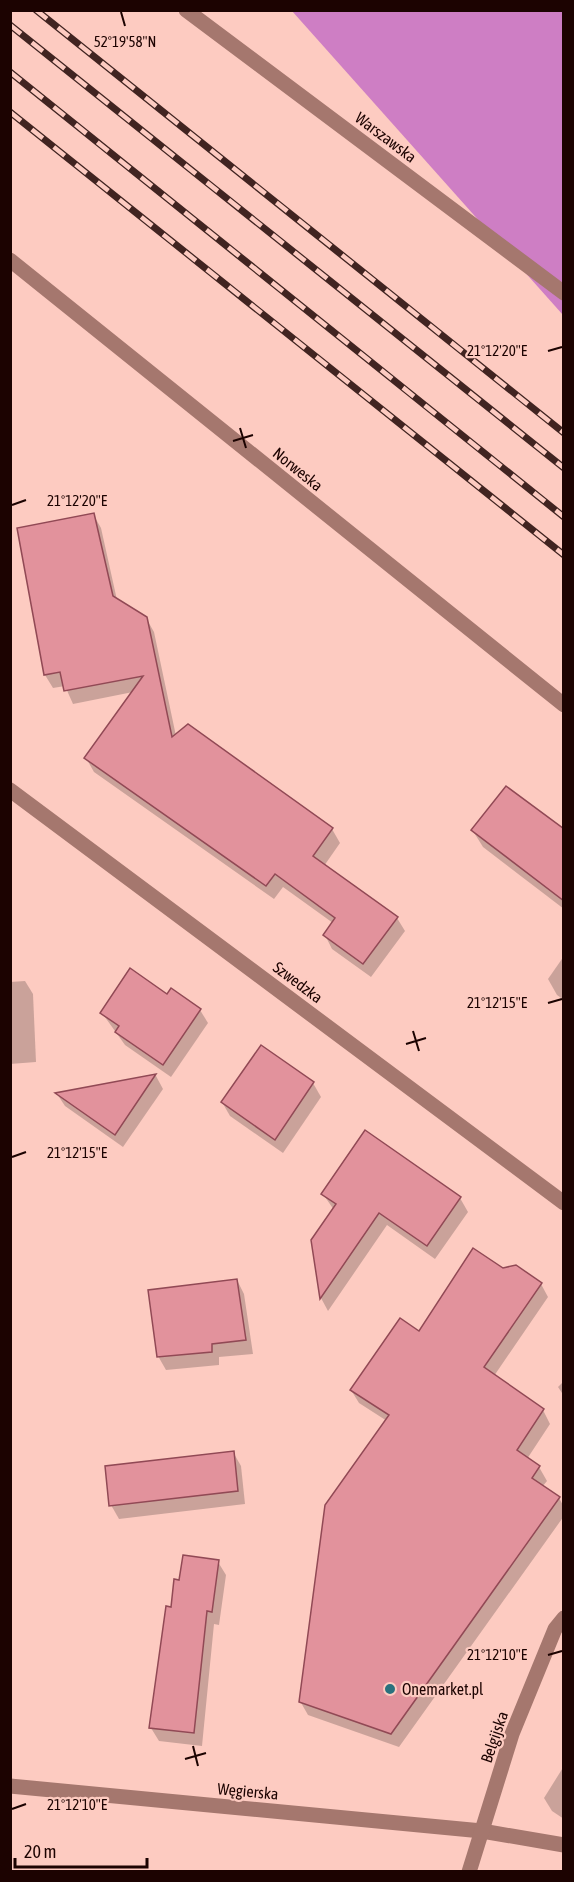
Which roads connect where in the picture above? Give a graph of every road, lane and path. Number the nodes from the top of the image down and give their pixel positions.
1 (186, 10) edge
2 (10, 260) edge
3 (564, 293) edge
4 (564, 705) edge
5 (10, 790) edge
6 (564, 1203) edge
7 (564, 1618) edge
8 (10, 1786) edge
9 (482, 1831) junction
10 (564, 1845) edge
11 (468, 1872) edge

1 - 3 street, Warszawska
2 - 4 street, Norweska
5 - 6 street, Szwedzka
7 - 9 street, Belgijska
8 - 9 street, Węgierska
9 - 10 street, Węgierska
9 - 11 street, Belgijska

